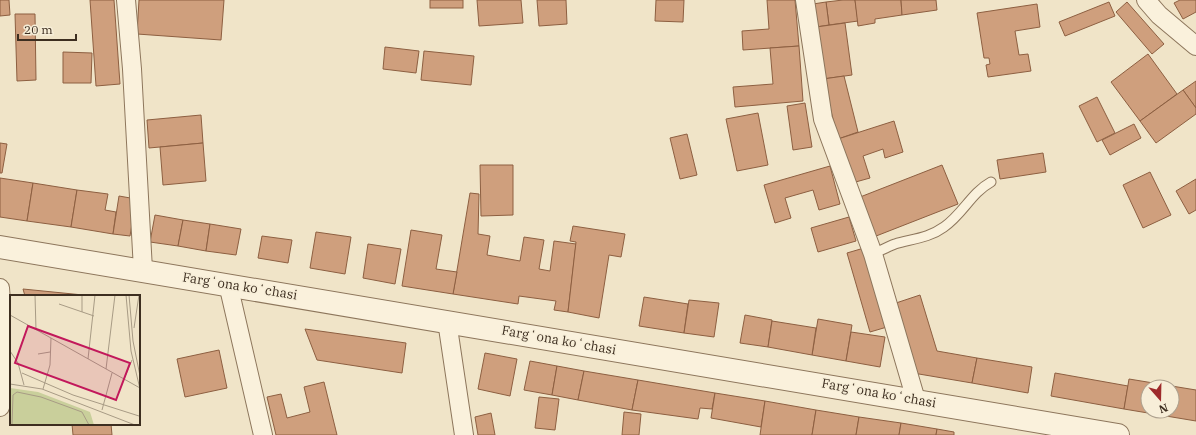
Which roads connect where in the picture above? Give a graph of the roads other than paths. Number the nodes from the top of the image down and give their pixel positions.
1 (126, 0) edge
2 (805, 0) edge
3 (1146, 0) edge
4 (1196, 46) edge
5 (991, 182) dead end
6 (0, 247) edge
7 (873, 254) junction
8 (143, 270) junction
9 (228, 284) junction
10 (0, 288) edge
11 (447, 321) junction
12 (916, 400) junction
13 (0, 407) edge
14 (1106, 434) edge
15 (263, 435) edge
16 (464, 435) edge

1 - 8 street
2 - 7 street
3 - 4 street
5 - 7 lane
6 - 8 street, Fargʻona koʻchasi
7 - 12 street
8 - 9 street, Fargʻona koʻchasi
9 - 11 street, Fargʻona koʻchasi
9 - 15 street
10 - 13 street
11 - 12 street, Fargʻona koʻchasi
11 - 16 street
12 - 14 street, Fargʻona koʻchasi

